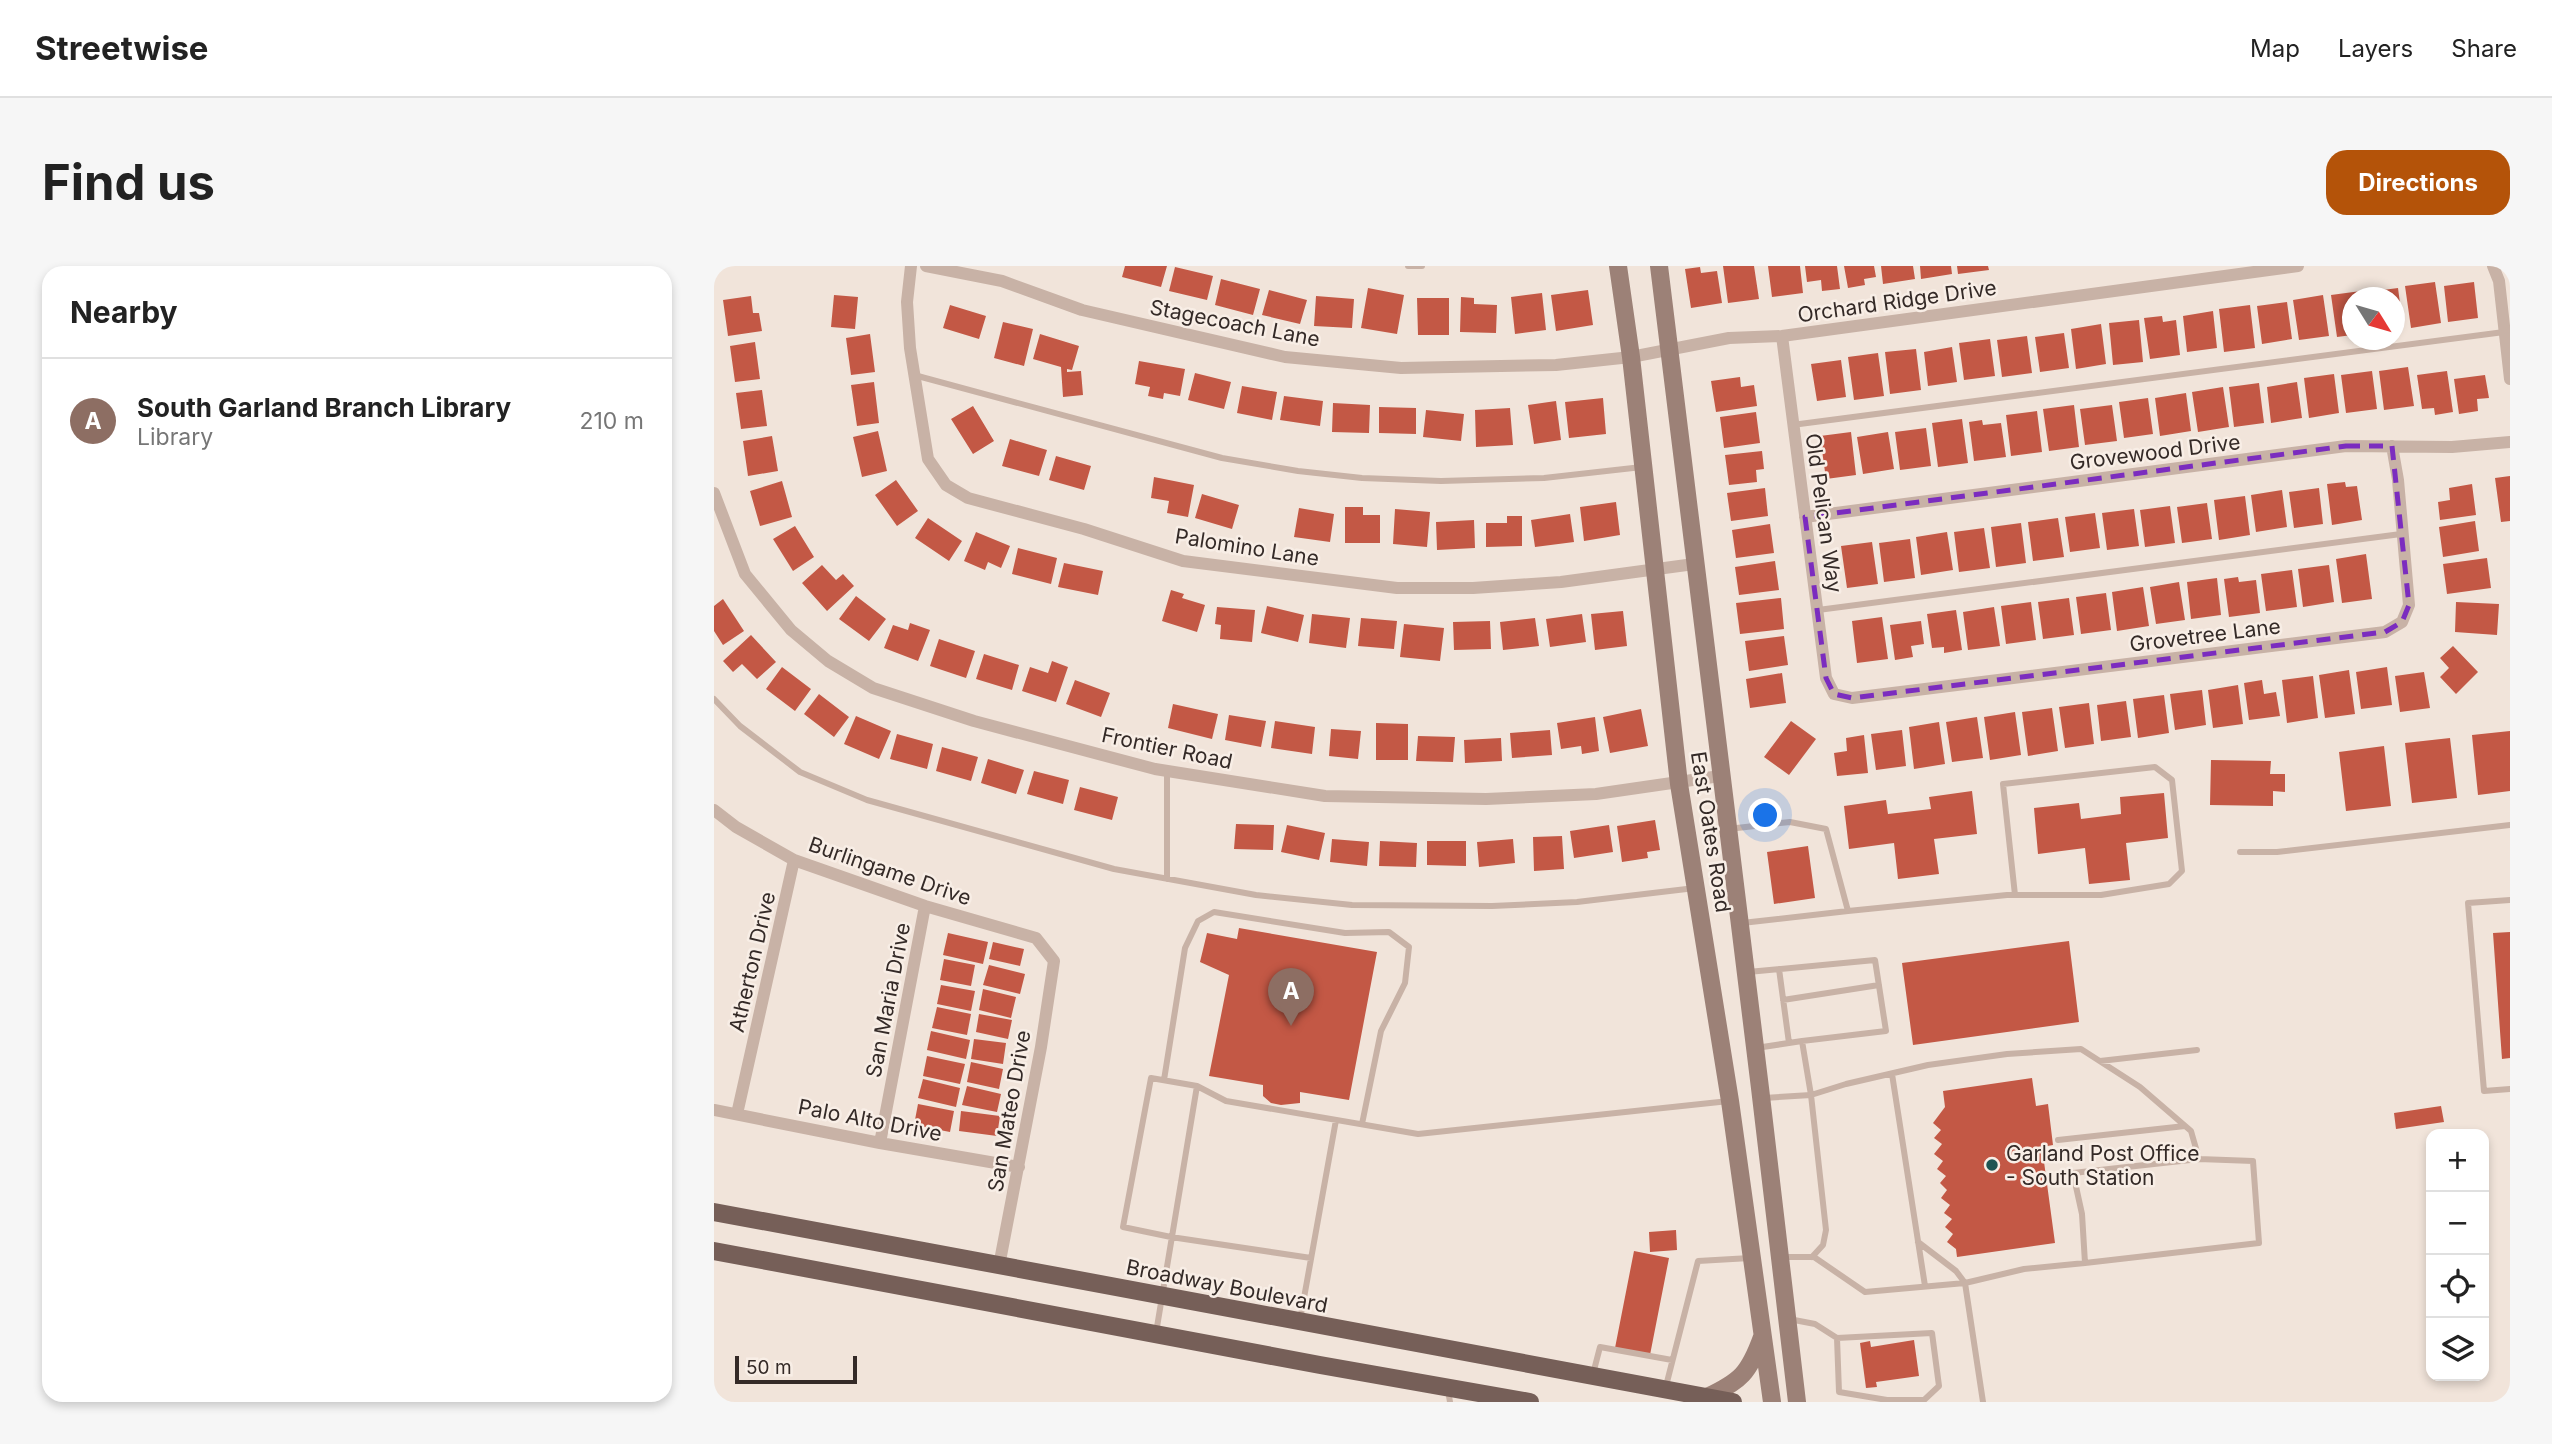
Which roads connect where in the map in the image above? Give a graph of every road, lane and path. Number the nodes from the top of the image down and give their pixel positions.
1 (911, 266) edge
2 (926, 266) edge
3 (1408, 266) edge
4 (1422, 266) edge
5 (1618, 266) edge
6 (1659, 266) edge
7 (2298, 266) edge
8 (2493, 266) edge
9 (2504, 332) junction
10 (1782, 336) junction
11 (1669, 348) junction
12 (1631, 357) junction
13 (914, 375) junction
14 (2510, 379) edge
15 (1792, 425) junction
16 (2510, 442) edge
17 (2392, 446) junction
18 (1644, 467) junction
19 (714, 493) edge
20 (1805, 517) junction
21 (2401, 534) junction
22 (1694, 564) junction
23 (1656, 570) junction
24 (1818, 610) junction
25 (1834, 694) joint
26 (714, 699) edge
27 (1167, 771) junction
28 (1720, 776) junction
29 (1679, 784) junction
30 (714, 810) edge
31 (2510, 825) edge
32 (1727, 829) junction
33 (2241, 852) dead end
34 (794, 860) junction
35 (1167, 878) junction
36 (1696, 888) junction
37 (2015, 895) junction
38 (2510, 900) edge
39 (925, 906) junction
40 (1848, 911) junction
41 (1740, 924) junction
42 (1054, 961) joint
43 (1779, 969) junction
44 (1746, 972) junction
45 (1879, 985) junction
46 (1783, 1000) junction
47 (1802, 1041) junction
48 (1788, 1044) junction
49 (1756, 1048) junction
50 (2197, 1050) dead end
51 (2100, 1061) junction
52 (1892, 1074) junction
53 (1164, 1080) junction
54 (1198, 1086) junction
55 (2510, 1089) edge
56 (1811, 1094) junction
57 (1762, 1098) junction
58 (1730, 1101) junction
59 (714, 1110) edge
60 (737, 1114) junction
61 (1336, 1121) junction
62 (1362, 1124) junction
63 (2185, 1126) junction
64 (2058, 1140) dead end
65 (880, 1143) junction
66 (2199, 1159) junction
67 (1019, 1167) junction
68 (714, 1212) edge
69 (1171, 1237) junction
70 (1919, 1242) junction
71 (714, 1251) edge
72 (1780, 1257) junction
73 (1812, 1257) junction
74 (1311, 1258) junction
75 (1752, 1258) junction
76 (2085, 1263) junction
77 (999, 1266) junction
78 (1965, 1283) junction
79 (1925, 1286) junction
80 (1161, 1297) junction
81 (1787, 1319) junction
82 (1300, 1322) junction
83 (1763, 1334) junction
84 (1156, 1335) junction
85 (1837, 1338) junction
86 (1672, 1360) junction
87 (1593, 1376) junction
88 (1665, 1389) junction
89 (1449, 1395) edge
90 (1707, 1397) junction
91 (1887, 1401) edge
92 (1923, 1401) edge
93 (1530, 1402) edge
94 (1732, 1402) edge
95 (1772, 1402) edge
96 (1797, 1402) edge
97 (1983, 1402) edge

1 - 13 street, Palomino Lane
2 - 12 street, Stagecoach Lane
3 - 4 lane
5 - 12 main road, East Oates Road
6 - 11 main road, East Oates Road
7 - 10 street, Orchard Ridge Drive
8 - 9 street
9 - 14 street
9 - 15 lane
10 - 11 street, Orchard Ridge Drive
10 - 15 street, Old Pelican Way
11 - 12 street, Stagecoach Lane
11 - 22 main road, East Oates Road
12 - 18 main road, East Oates Road
13 - 18 lane
13 - 23 street, Palomino Lane
15 - 20 street, Old Pelican Way
16 - 17 street, Grovewood Drive
17 - 20 street, Grovewood Drive
17 - 21 street, Grovetree Lane
18 - 23 main road, East Oates Road
19 - 27 street, Frontier Road
20 - 24 street, Old Pelican Way
21 - 24 lane
21 - 25 street, Grovetree Lane
22 - 23 street, Palomino Lane
22 - 28 main road, East Oates Road
23 - 29 main road, East Oates Road
24 - 25 street, Old Pelican Way
26 - 35 lane
27 - 29 street, Frontier Road
27 - 35 lane
28 - 29 street, Frontier Road
28 - 32 main road, East Oates Road
29 - 36 main road, East Oates Road
30 - 34 street, Burlingame Drive
31 - 33 lane
32 - 40 lane
32 - 41 main road, East Oates Road
34 - 39 street, Burlingame Drive
34 - 60 street, Atherton Drive
35 - 36 lane
36 - 58 main road, East Oates Road
37 - 37 lane
37 - 40 lane
38 - 55 lane
39 - 42 street, Burlingame Drive
39 - 65 street, San Maria Drive
40 - 41 lane
41 - 44 main road, East Oates Road
42 - 67 street, San Mateo Drive
43 - 44 lane
43 - 45 lane
43 - 46 lane
44 - 49 main road, East Oates Road
45 - 46 lane
45 - 47 lane
46 - 48 lane
47 - 48 lane
47 - 56 lane
48 - 49 lane
49 - 57 main road, East Oates Road
50 - 51 lane
51 - 52 lane
51 - 63 lane
52 - 56 lane
52 - 70 lane
53 - 54 lane
53 - 62 lane
53 - 69 lane
54 - 61 lane
54 - 69 lane
56 - 57 lane
56 - 73 lane
57 - 58 main road
57 - 72 main road, East Oates Road
58 - 62 lane
58 - 75 main road, East Oates Road
59 - 60 street, Palo Alto Drive
60 - 65 street, Palo Alto Drive
61 - 62 lane
61 - 74 lane
63 - 64 lane
63 - 66 lane
65 - 67 street, Palo Alto Drive
66 - 76 lane
66 - 76 lane
67 - 77 street, San Mateo Drive
68 - 77 main road, Broadway Boulevard
69 - 74 lane
69 - 80 lane
70 - 78 lane
70 - 79 lane
71 - 84 main road
72 - 73 lane
72 - 81 main road, East Oates Road
73 - 79 lane
74 - 82 lane
75 - 83 main road, East Oates Road
75 - 86 lane
76 - 78 lane
77 - 80 main road, Broadway Boulevard
78 - 79 lane
78 - 97 lane
80 - 82 main road, Broadway Boulevard
80 - 84 lane
81 - 85 lane
81 - 96 main road, East Oates Road
82 - 87 main road, Broadway Boulevard
83 - 90 main road
83 - 95 main road, East Oates Road
84 - 89 main road
85 - 91 lane
85 - 92 lane
86 - 87 lane
86 - 88 lane
87 - 88 main road, Broadway Boulevard
88 - 90 main road, Broadway Boulevard
89 - 93 main road
90 - 94 main road, Broadway Boulevard
91 - 92 lane

